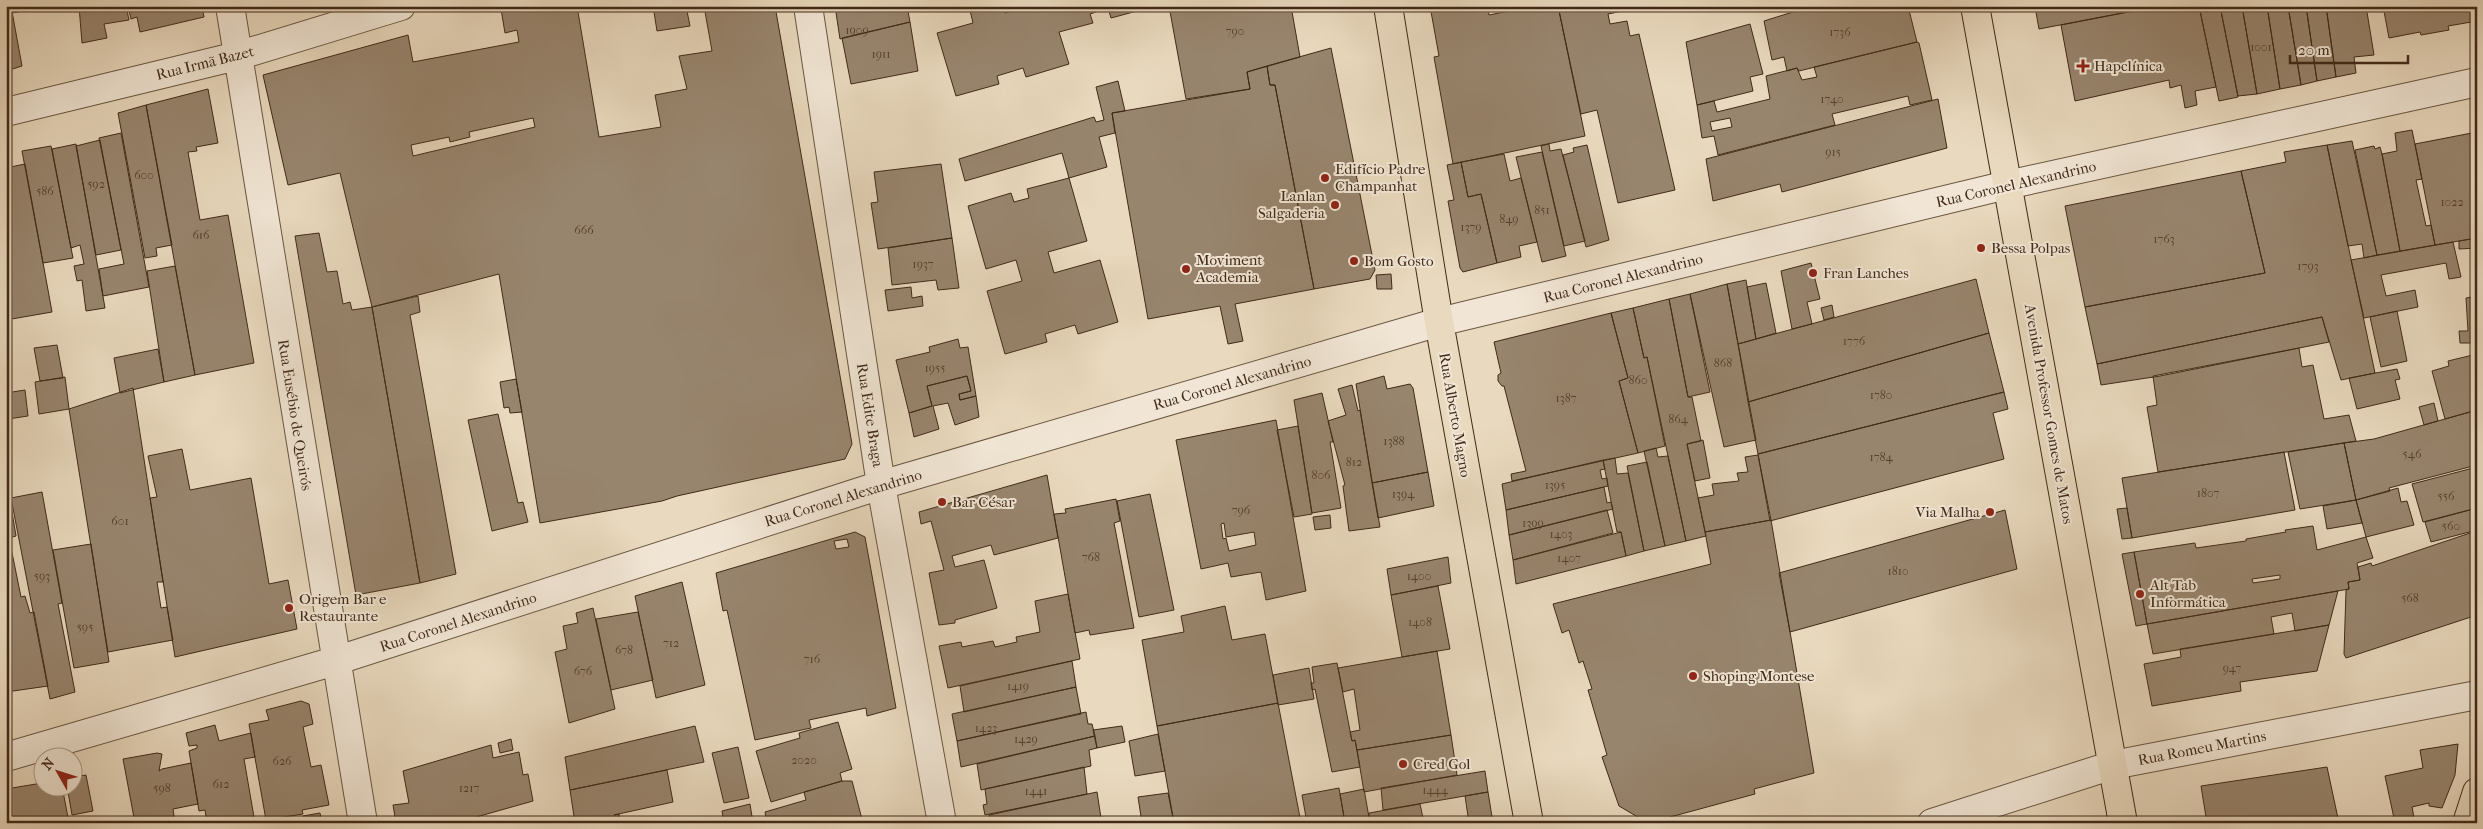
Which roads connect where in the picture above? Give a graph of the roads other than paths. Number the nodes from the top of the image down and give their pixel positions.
1 (230, 6) edge
2 (401, 6) edge
3 (808, 6) edge
4 (1388, 6) edge
5 (1975, 6) edge
6 (237, 56) junction
7 (2477, 82) edge
8 (6, 112) edge
9 (2007, 185) junction
10 (1439, 322) junction
11 (881, 485) junction
12 (335, 661) junction
13 (2477, 695) edge
14 (6, 757) edge
15 (2113, 765) junction
16 (2477, 792) edge
17 (363, 823) edge
18 (942, 823) edge
19 (1529, 823) edge
20 (1932, 823) edge
21 (2123, 823) edge
22 (2467, 823) edge

1 - 6 street, Rua Eusébio de Queirós
2 - 6 street, Rua Irmã Bazet
3 - 11 street, Rua Edite Braga
4 - 10 main road, Rua Alberto Magno
5 - 9 main road, Avenida Professor Gomes de Matos
6 - 8 street, Rua Irmã Bazet
6 - 12 street, Rua Eusébio de Queirós
7 - 9 street, Rua Coronel Alexandrino
9 - 10 street, Rua Coronel Alexandrino
9 - 15 main road, Avenida Professor Gomes de Matos
10 - 11 street, Rua Coronel Alexandrino
10 - 19 main road, Rua Alberto Magno
11 - 12 street, Rua Coronel Alexandrino
11 - 18 street, Rua Edite Braga
12 - 14 street, Rua Coronel Alexandrino
12 - 17 street, Rua Eusébio de Queirós
13 - 15 street, Rua Romeu Martins
15 - 20 street, Rua Romeu Martins
15 - 21 main road, Avenida Professor Gomes de Matos
16 - 22 main road

